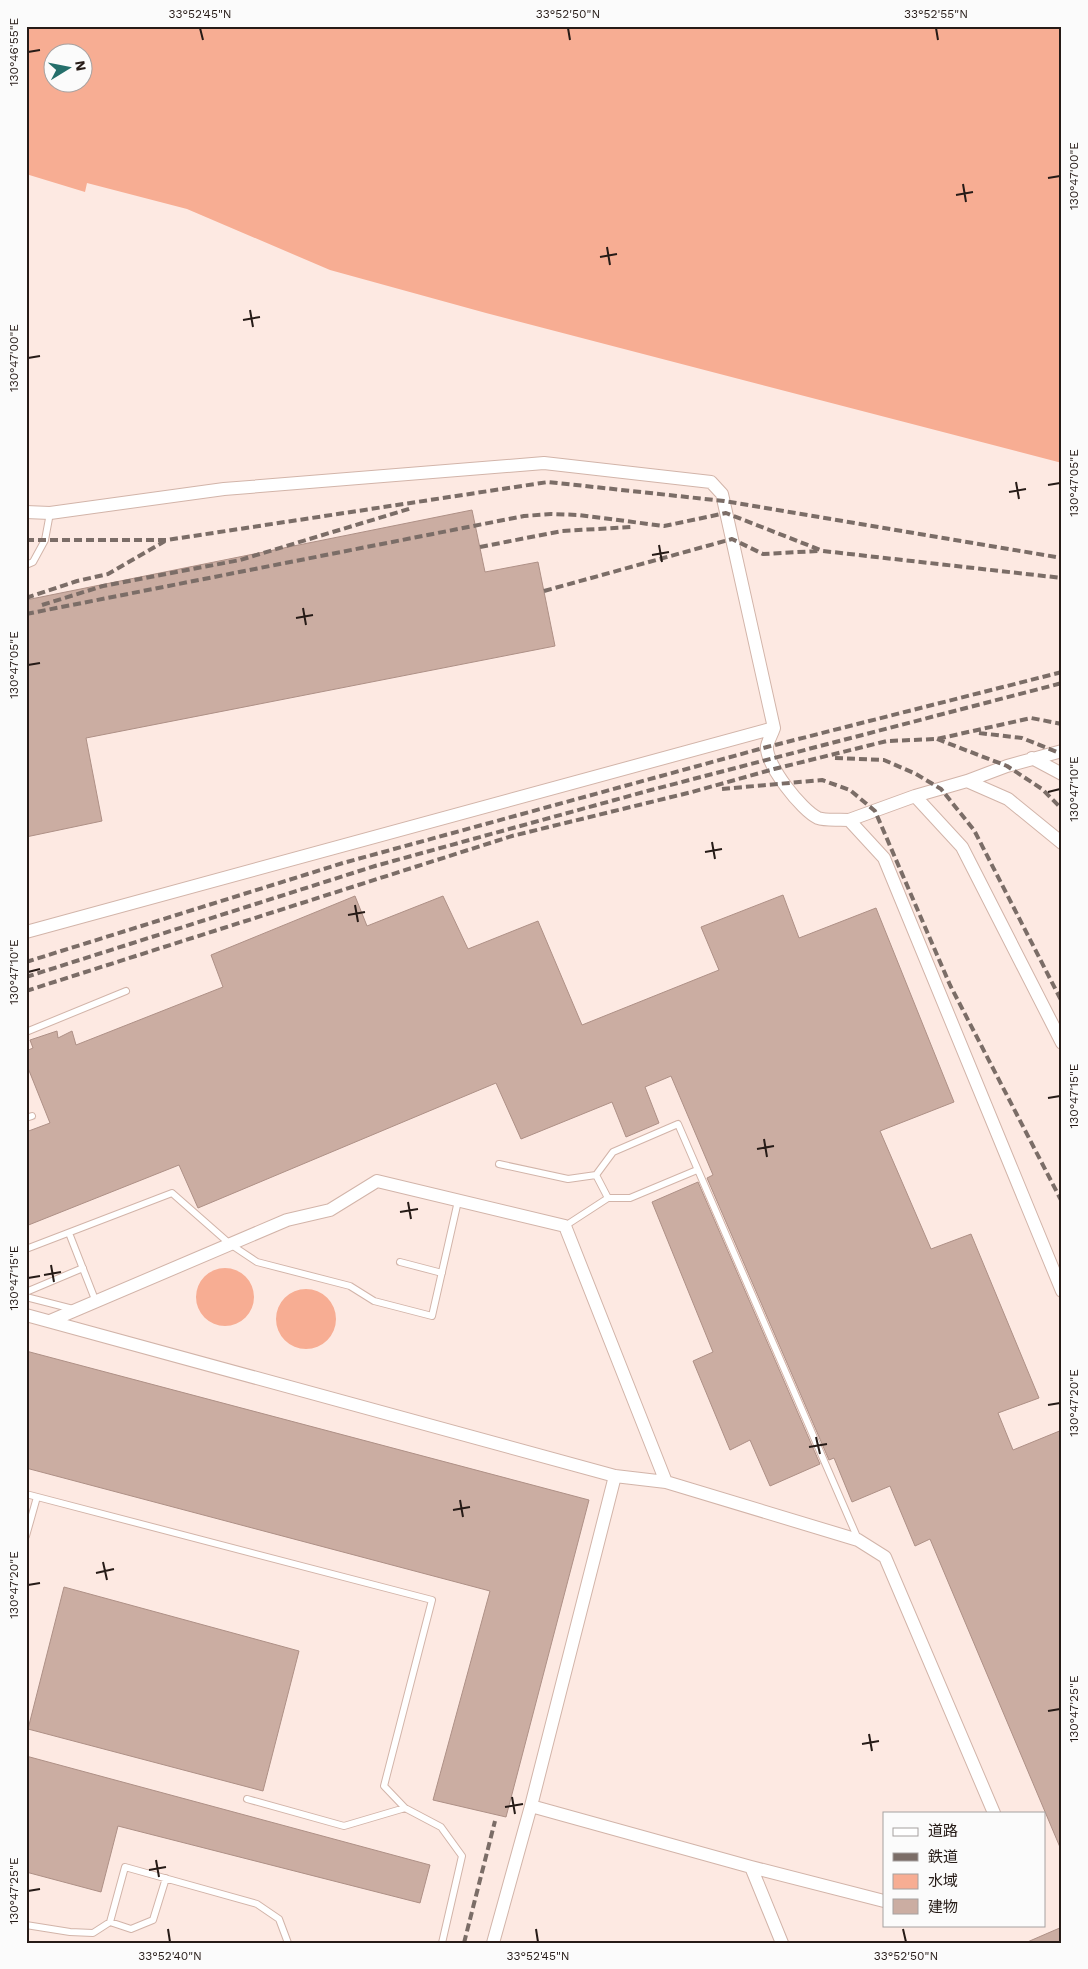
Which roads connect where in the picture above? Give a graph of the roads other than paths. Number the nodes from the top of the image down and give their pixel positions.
1 (26, 512) edge
2 (50, 513) junction
3 (26, 565) edge
4 (774, 728) junction
5 (1062, 751) edge
6 (1032, 758) junction
7 (1062, 774) edge
8 (967, 781) junction
9 (914, 796) junction
10 (849, 820) junction
11 (1062, 844) edge
12 (26, 932) edge
13 (126, 991) dead end
14 (26, 1032) edge
15 (1062, 1043) edge
16 (499, 1164) dead end
17 (697, 1170) junction
18 (596, 1175) junction
19 (608, 1198) junction
20 (458, 1201) junction
21 (565, 1226) junction
22 (69, 1233) junction
23 (230, 1244) junction
24 (26, 1249) edge
25 (400, 1262) dead end
26 (83, 1268) junction
27 (442, 1273) junction
28 (1062, 1291) edge
29 (26, 1292) edge
30 (26, 1297) edge
31 (96, 1302) junction
32 (77, 1310) junction
33 (26, 1315) edge
34 (50, 1321) junction
35 (615, 1476) junction
36 (666, 1482) junction
37 (26, 1494) edge
38 (37, 1496) junction
39 (26, 1536) edge
40 (858, 1540) junction
41 (247, 1799) dead end
42 (531, 1806) junction
43 (405, 1808) junction
44 (994, 1812) edge
45 (751, 1868) junction
46 (166, 1878) junction
47 (883, 1902) edge
48 (110, 1922) junction
49 (26, 1925) edge
50 (288, 1943) edge
51 (442, 1943) edge
52 (493, 1943) edge
53 (782, 1943) edge

1 - 2 street
2 - 3 lane
2 - 4 street
4 - 10 street
4 - 12 street
5 - 6 street
6 - 7 street
6 - 8 street
8 - 9 street
8 - 11 street
9 - 10 street
9 - 15 street
10 - 28 street
13 - 14 lane
16 - 18 lane
17 - 18 lane
17 - 19 lane
17 - 40 lane
18 - 19 lane
19 - 21 lane
20 - 21 street
20 - 23 street
20 - 27 lane
21 - 36 street
22 - 23 lane
22 - 24 lane
22 - 26 lane
23 - 27 lane
23 - 31 street
25 - 27 lane
26 - 29 lane
26 - 31 lane
30 - 32 lane
31 - 32 street
32 - 34 street
33 - 34 street
34 - 35 street
35 - 36 street
35 - 42 street
36 - 40 street
37 - 38 lane
38 - 39 lane
38 - 43 lane
40 - 44 street
41 - 43 lane
42 - 45 street
42 - 52 street
43 - 51 lane
45 - 47 street
45 - 53 street
46 - 48 lane
46 - 48 lane
46 - 50 lane
48 - 49 lane

